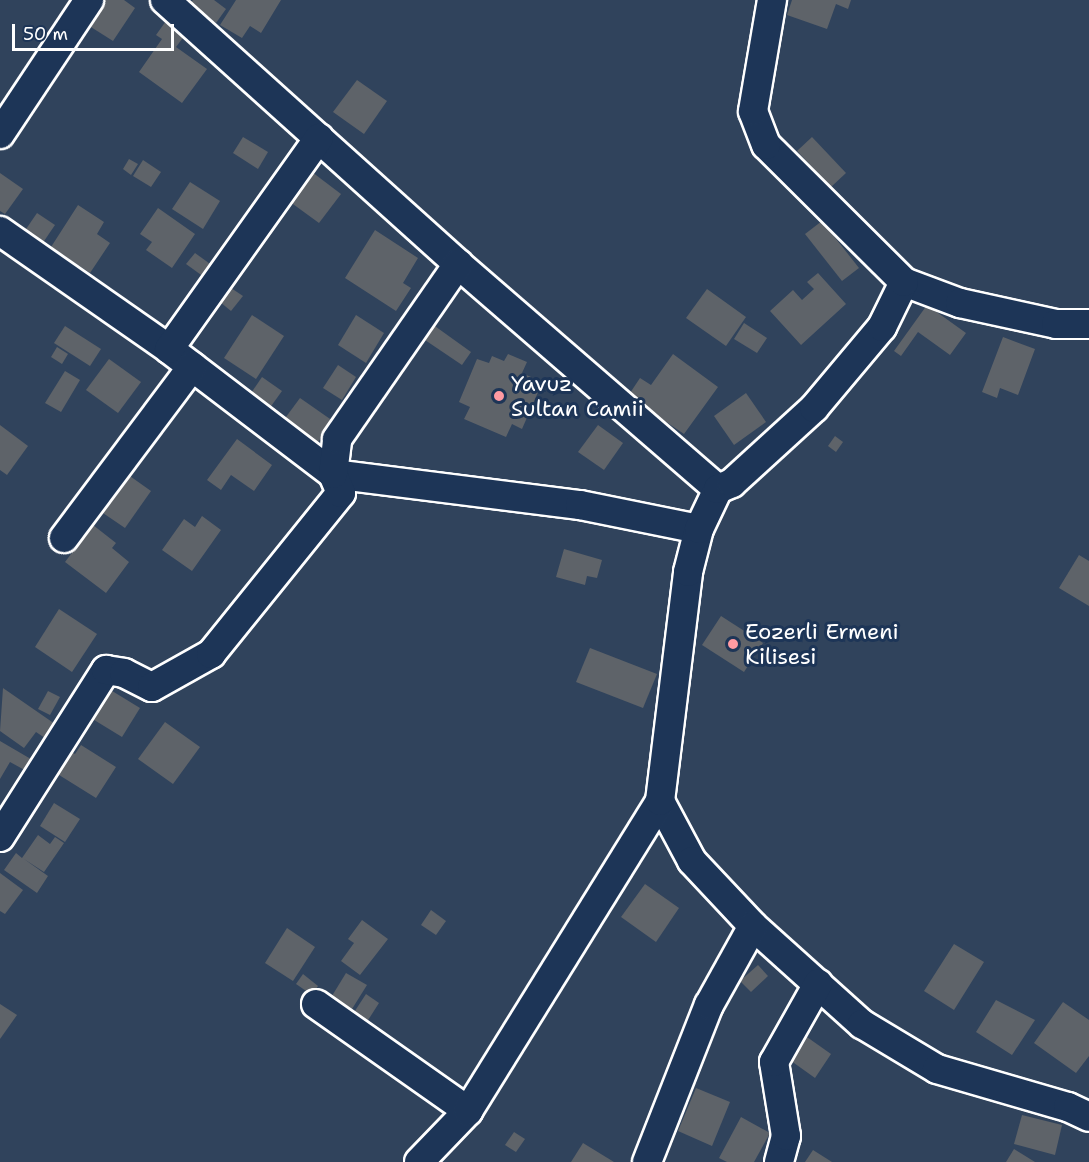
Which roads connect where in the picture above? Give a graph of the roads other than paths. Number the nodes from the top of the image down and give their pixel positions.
1 (89, 0) edge
2 (165, 0) edge
3 (772, 0) edge
4 (0, 135) edge
5 (319, 138) junction
6 (0, 231) edge
7 (459, 264) junction
8 (904, 282) junction
9 (1089, 324) edge
10 (169, 349) junction
11 (192, 367) junction
12 (333, 474) junction
13 (718, 489) junction
14 (699, 529) junction
15 (64, 538) dead end
16 (660, 801) junction
17 (0, 837) edge
18 (753, 926) junction
19 (818, 984) junction
20 (316, 1004) dead end
21 (468, 1111) junction
22 (1089, 1117) edge
23 (418, 1162) edge
24 (647, 1162) edge
25 (779, 1162) edge

1 - 4 street
2 - 5 street
3 - 8 street
5 - 7 street
5 - 10 street
6 - 10 street
7 - 12 street
7 - 13 street
8 - 9 street
8 - 13 street
10 - 11 street
11 - 12 street
11 - 15 street
12 - 14 street
12 - 17 street
13 - 14 street
14 - 16 street
16 - 18 street
16 - 21 street
18 - 19 street
18 - 24 street
19 - 22 street
19 - 25 street
20 - 21 street
21 - 23 street

